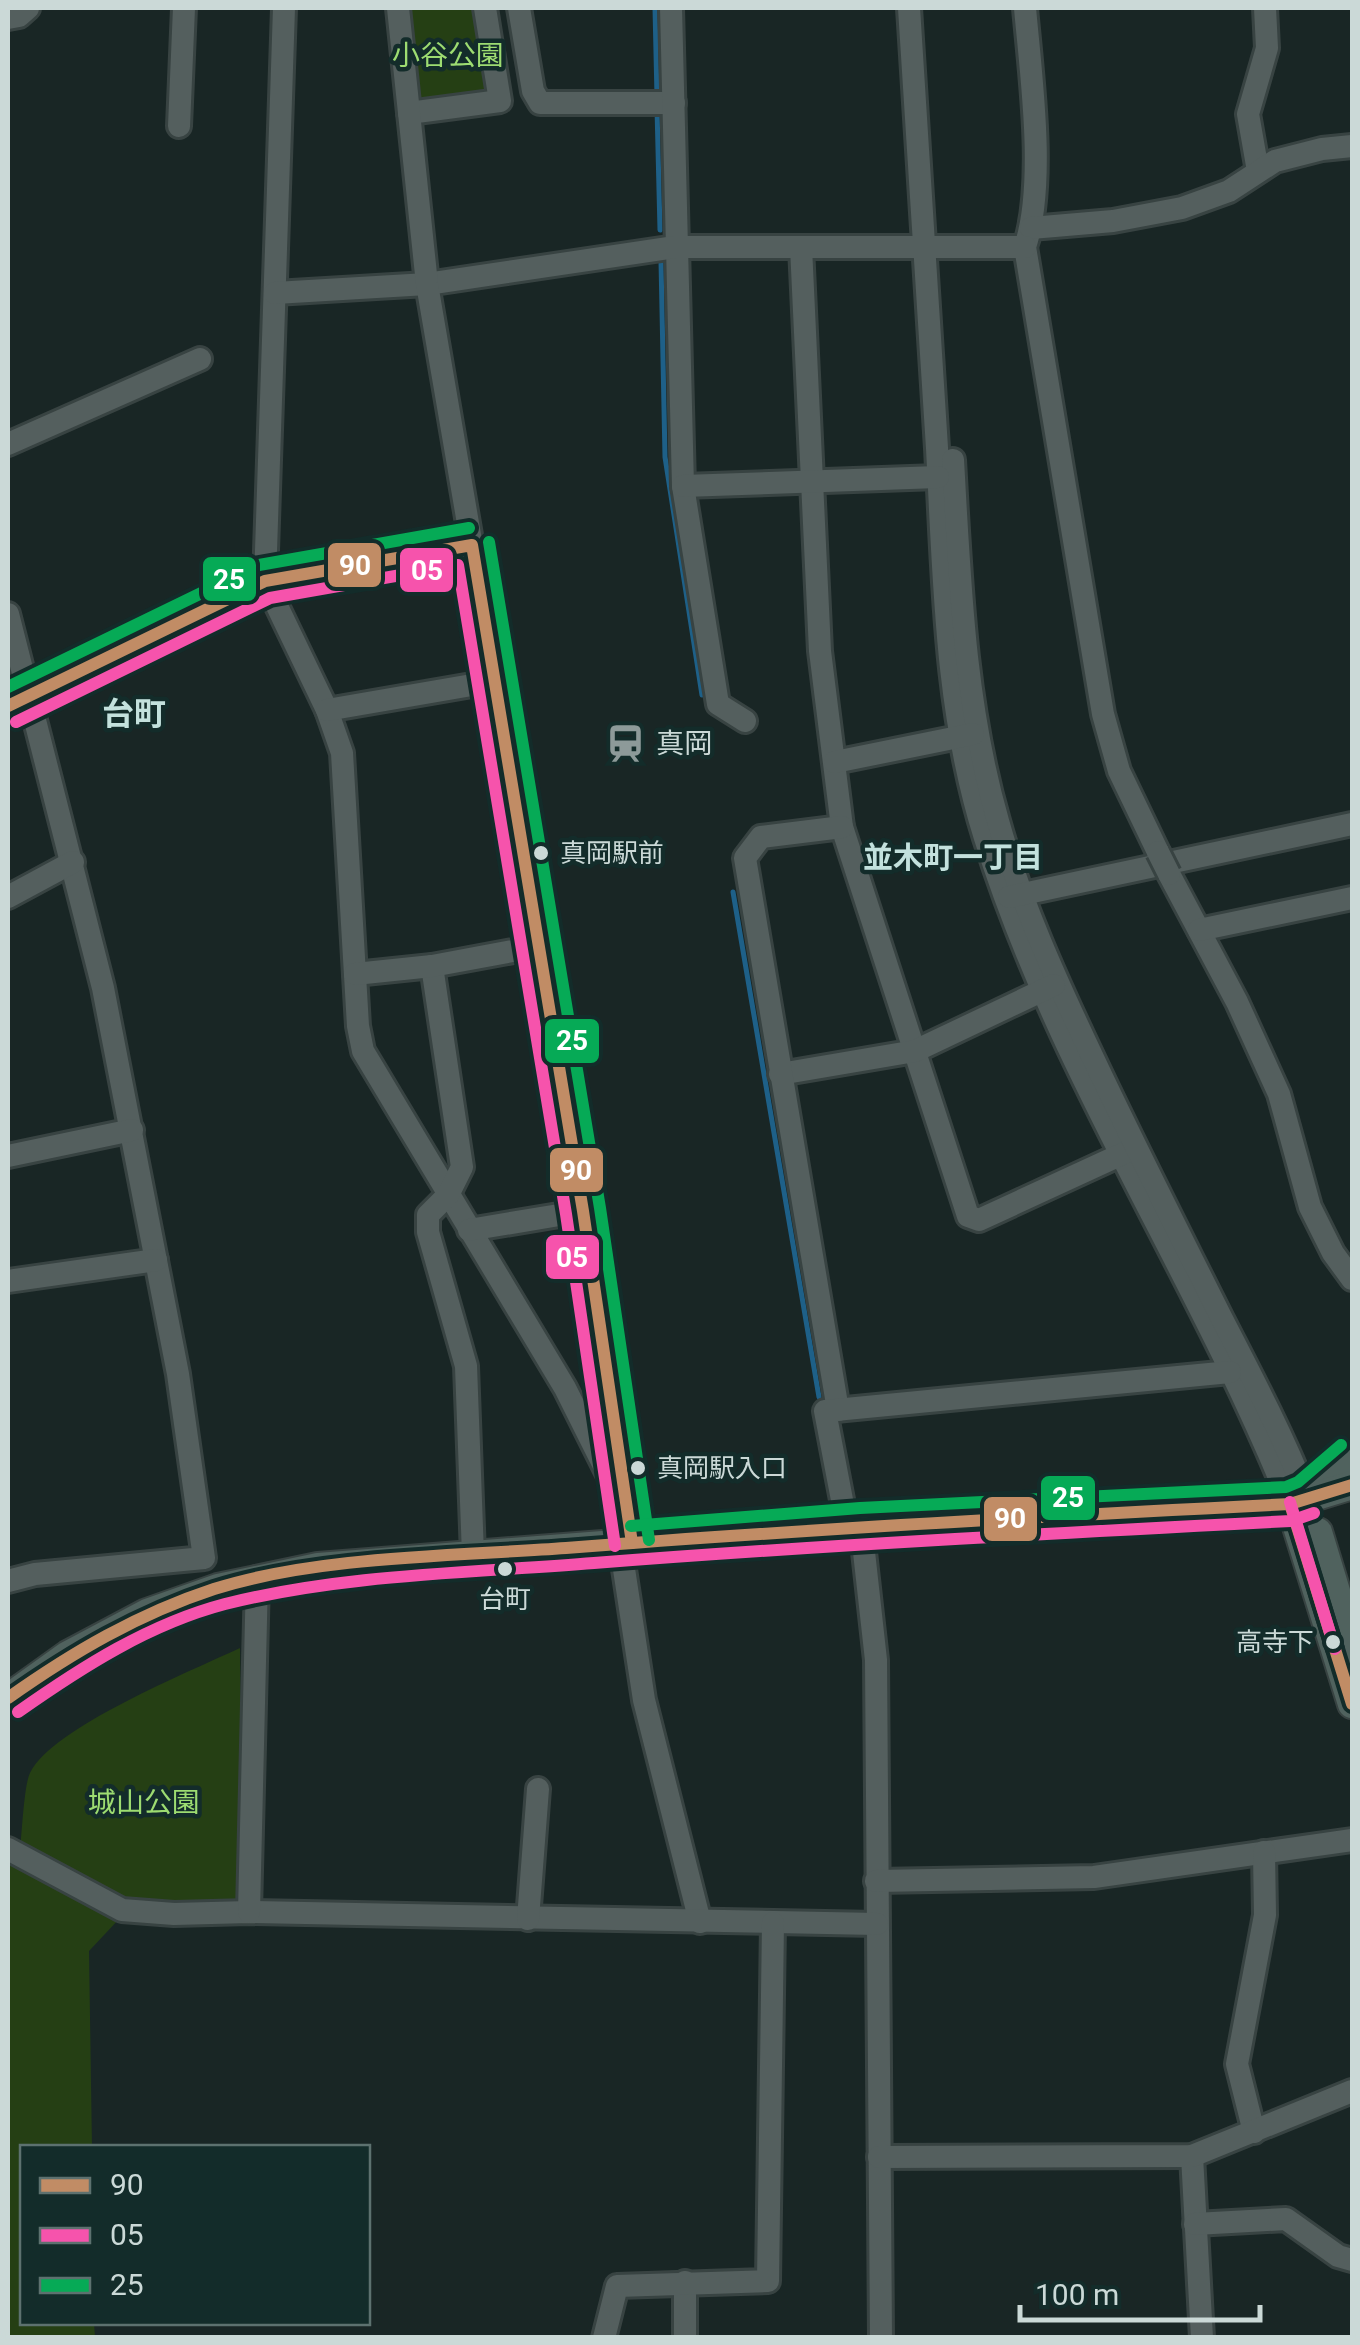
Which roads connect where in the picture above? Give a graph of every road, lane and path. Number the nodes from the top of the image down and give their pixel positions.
1 (28, 8) edge
2 (184, 8) edge
3 (284, 8) edge
4 (398, 8) edge
5 (485, 8) edge
6 (519, 8) edge
7 (671, 8) edge
8 (910, 8) edge
9 (924, 8) edge
10 (1025, 8) edge
11 (1265, 8) edge
12 (8, 18) edge
13 (662, 103) junction
14 (409, 113) junction
15 (179, 126) dead end
16 (1352, 146) edge
17 (1258, 171) junction
18 (1028, 238) junction
19 (933, 246) junction
20 (675, 247) junction
21 (801, 247) junction
22 (427, 284) junction
23 (275, 293) junction
24 (200, 359) dead end
25 (8, 444) edge
26 (938, 477) junction
27 (810, 481) junction
28 (683, 486) junction
29 (472, 545) junction
30 (265, 581) junction
31 (8, 614) edge
32 (495, 681) junction
33 (17, 701) edge
34 (327, 710) junction
35 (746, 721) dead end
36 (968, 736) junction
37 (834, 762) junction
38 (1352, 824) edge
39 (842, 827) junction
40 (73, 862) junction
41 (1013, 896) junction
42 (8, 897) edge
43 (1352, 898) edge
44 (1199, 930) junction
45 (540, 946) junction
46 (432, 966) junction
47 (355, 974) junction
48 (1050, 987) junction
49 (915, 1051) junction
50 (780, 1074) junction
51 (132, 1130) junction
52 (1128, 1151) junction
53 (8, 1156) edge
54 (448, 1195) junction
55 (583, 1211) junction
56 (469, 1230) junction
57 (156, 1260) junction
58 (1352, 1280) edge
59 (8, 1281) edge
60 (1230, 1372) junction
61 (838, 1410) junction
62 (1352, 1458) edge
63 (1352, 1485) edge
64 (1298, 1500) junction
65 (627, 1511) junction
66 (854, 1526) junction
67 (632, 1543) junction
68 (473, 1555) junction
69 (257, 1578) junction
70 (8, 1580) edge
71 (1352, 1644) edge
72 (8, 1698) edge
73 (1352, 1704) edge
74 (538, 1789) dead end
75 (1352, 1840) edge
76 (8, 1849) edge
77 (1264, 1852) junction
78 (876, 1881) junction
79 (248, 1912) junction
80 (528, 1919) junction
81 (700, 1922) junction
82 (773, 1923) junction
83 (877, 1924) junction
84 (1352, 2091) edge
85 (1254, 2132) junction
86 (1192, 2156) junction
87 (879, 2157) junction
88 (1196, 2224) junction
89 (1352, 2260) edge
90 (685, 2282) junction
91 (604, 2338) edge
92 (685, 2338) edge
93 (881, 2338) edge
94 (1202, 2338) edge

1 - 12 street
2 - 15 street
3 - 23 street
4 - 14 street
5 - 14 street
6 - 13 street
7 - 13 street
8 - 19 street
9 - 19 street
10 - 18 street
11 - 17 street
13 - 20 street
14 - 22 street
16 - 17 street
17 - 18 street
18 - 19 street
18 - 44 street, bridge
19 - 21 street
19 - 26 street
19 - 36 street
20 - 21 street
20 - 22 street
20 - 28 street
21 - 27 street
22 - 23 street
22 - 29 street
23 - 30 street
24 - 25 street
26 - 27 street
26 - 36 street
27 - 28 street
27 - 37 street
28 - 35 street
29 - 30 street
29 - 32 street
30 - 33 street
30 - 34 street
31 - 33 street
32 - 34 street
32 - 45 main road
33 - 40 street
34 - 47 street
36 - 37 street
36 - 41 street
37 - 39 street
38 - 41 street
39 - 49 street
39 - 50 street
40 - 42 street
40 - 51 street
41 - 48 street
43 - 44 street
44 - 58 street
45 - 46 street
45 - 55 main road
46 - 47 street
46 - 54 street
47 - 54 street
48 - 49 street
48 - 52 street
49 - 50 street
49 - 52 street
50 - 61 street
51 - 53 street
51 - 57 street
52 - 60 street
52 - 64 street
54 - 56 street
54 - 68 street
55 - 56 street
55 - 65 main road
56 - 65 street
57 - 59 street
57 - 70 street
60 - 61 street
60 - 64 street
61 - 66 street
62 - 64 main road
63 - 64 main road
64 - 66 main road
64 - 71 main road
64 - 73 main road
65 - 67 main road
66 - 67 main road
66 - 78 street
67 - 68 main road
67 - 81 street
68 - 69 main road
69 - 72 main road
69 - 79 street
74 - 80 street
75 - 77 street
76 - 79 street
77 - 78 street
77 - 85 street
78 - 83 street
79 - 80 street
80 - 81 street
81 - 82 street
82 - 83 street
82 - 90 street
83 - 87 street
84 - 85 street
85 - 86 street
86 - 87 street
86 - 88 street
87 - 93 street
88 - 89 street
88 - 94 street
90 - 91 street
90 - 92 street

